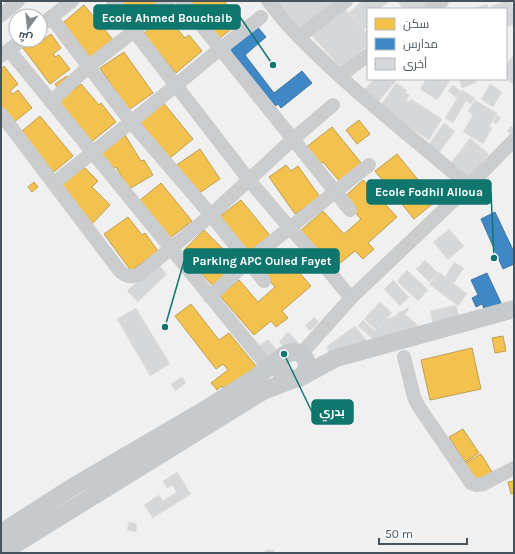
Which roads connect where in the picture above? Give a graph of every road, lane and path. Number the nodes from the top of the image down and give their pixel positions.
1 (18, 1) edge
2 (72, 1) edge
3 (113, 1) edge
4 (168, 1) edge
5 (182, 1) edge
6 (268, 1) edge
7 (346, 1) edge
8 (442, 1) edge
9 (432, 8) edge
10 (1, 15) edge
11 (51, 17) junction
12 (260, 17) dead end
13 (48, 19) edge
14 (134, 31) junction
15 (299, 37) junction
16 (220, 48) junction
17 (5, 53) edge
18 (367, 56) edge
19 (89, 66) junction
20 (340, 76) junction
21 (176, 84) junction
22 (52, 102) junction
23 (333, 105) dead end
24 (1, 114) edge
25 (131, 122) junction
26 (292, 140) junction
27 (514, 140) edge
28 (93, 152) junction
29 (368, 165) dead end
30 (249, 180) junction
31 (54, 183) junction
32 (469, 186) junction
33 (335, 191) junction
34 (350, 210) dead end
35 (211, 215) junction
36 (289, 227) junction
37 (171, 248) junction
38 (248, 261) junction
39 (264, 281) dead end
40 (210, 296) junction
41 (351, 298) junction
42 (514, 309) edge
43 (302, 355) junction
44 (283, 356) junction
45 (404, 357) dead end
46 (336, 358) junction
47 (268, 367) junction
48 (298, 377) junction
49 (514, 468) edge
50 (1, 533) edge
51 (1, 553) edge

1 - 10 street
2 - 11 street
3 - 14 street
4 - 14 street
5 - 16 street
6 - 15 street
7 - 15 street
8 - 9 street
11 - 13 street
11 - 19 street
12 - 16 street
14 - 19 street
14 - 21 street
15 - 20 street
16 - 21 street
16 - 26 street
17 - 22 street
18 - 20 street
19 - 22 street
19 - 25 street
20 - 32 street
21 - 25 street
21 - 30 street
22 - 28 street
23 - 26 street
24 - 31 street
25 - 28 street
25 - 35 street
26 - 30 street
26 - 33 street
27 - 32 street
28 - 31 street
28 - 37 street
29 - 33 street
30 - 35 street
30 - 36 street
31 - 37 street
32 - 41 street
33 - 34 street
33 - 36 street
35 - 37 street
35 - 38 street
36 - 38 street
36 - 41 street
37 - 40 street
38 - 39 street
38 - 40 street
40 - 47 street
41 - 43 street
42 - 46 main road
43 - 44 main road
43 - 46 main road
43 - 48 main road
44 - 47 main road
44 - 48 main road
45 - 49 street
46 - 48 main road
47 - 50 main road
48 - 51 main road

